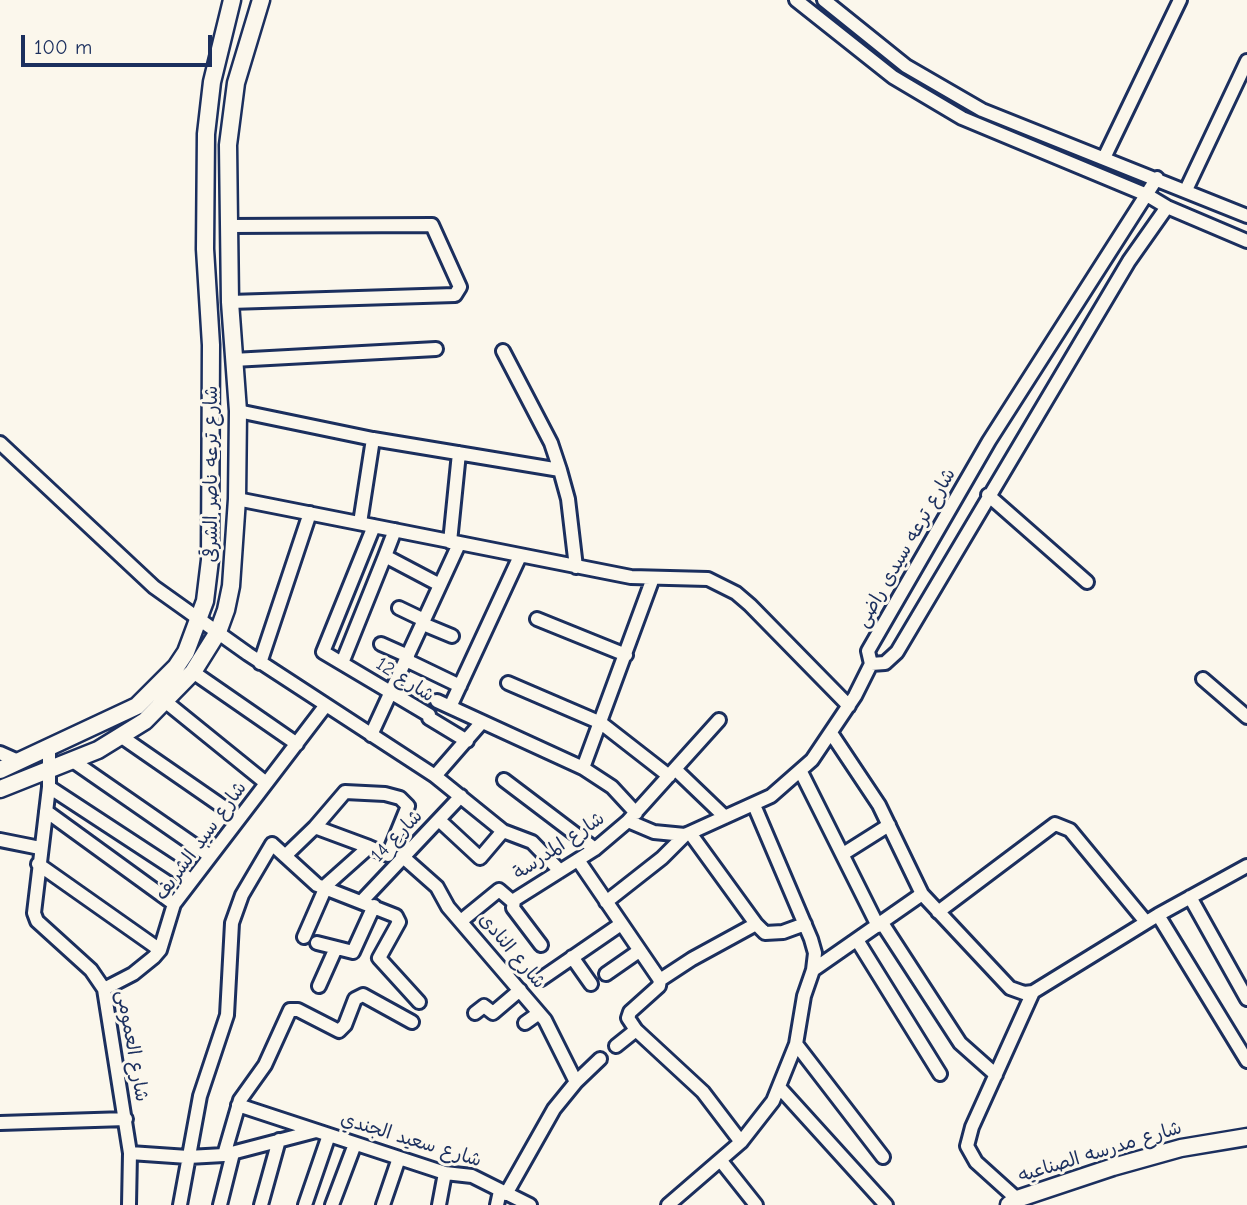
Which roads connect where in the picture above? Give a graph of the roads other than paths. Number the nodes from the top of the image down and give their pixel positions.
1 (232, 0) edge
2 (261, 0) edge
3 (796, 0) edge
4 (824, 0) edge
5 (1180, 0) edge
6 (1247, 61) edge
7 (1104, 158) junction
8 (1157, 178) junction
9 (1186, 190) junction
10 (1147, 195) junction
11 (1167, 207) junction
12 (1247, 216) edge
13 (230, 226) junction
14 (1247, 240) edge
15 (230, 302) junction
16 (436, 349) dead end
17 (503, 351) dead end
18 (233, 360) junction
19 (238, 411) junction
20 (373, 439) junction
21 (0, 443) edge
22 (459, 453) junction
23 (560, 470) junction
24 (988, 495) junction
25 (237, 499) junction
26 (310, 513) junction
27 (360, 523) junction
28 (374, 526) junction
29 (395, 530) junction
30 (455, 543) junction
31 (385, 556) junction
32 (520, 556) junction
33 (576, 567) junction
34 (653, 578) junction
35 (1087, 582) dead end
36 (440, 585) junction
37 (399, 608) dead end
38 (200, 619) junction
39 (537, 619) dead end
40 (423, 622) junction
41 (218, 632) junction
42 (452, 636) dead end
43 (381, 644) dead end
44 (626, 655) junction
45 (407, 658) junction
46 (260, 663) junction
47 (342, 663) junction
48 (871, 664) junction
49 (192, 672) junction
50 (1203, 679) dead end
51 (508, 684) dead end
52 (460, 686) junction
53 (391, 692) junction
54 (437, 701) dead end
55 (166, 702) junction
56 (326, 705) junction
57 (849, 706) junction
58 (450, 707) junction
59 (1247, 717) edge
60 (719, 720) dead end
61 (482, 722) junction
62 (601, 723) junction
63 (831, 733) junction
64 (371, 735) junction
65 (122, 737) junction
66 (467, 741) junction
67 (296, 744) junction
68 (49, 748) junction
69 (0, 753) edge
70 (18, 761) junction
71 (73, 761) junction
72 (583, 768) junction
73 (49, 769) junction
74 (0, 770) edge
75 (672, 772) junction
76 (801, 772) junction
77 (435, 776) junction
78 (503, 780) dead end
79 (266, 783) junction
80 (49, 788) junction
81 (0, 789) edge
82 (461, 796) junction
83 (754, 806) junction
84 (46, 810) junction
85 (632, 817) junction
86 (725, 817) junction
87 (239, 818) junction
88 (439, 820) junction
89 (889, 825) junction
90 (315, 827) junction
91 (503, 831) junction
92 (688, 834) junction
93 (0, 840) edge
94 (369, 847) junction
95 (40, 848) junction
96 (595, 849) junction
97 (843, 854) junction
98 (210, 856) junction
99 (285, 856) junction
100 (402, 856) junction
101 (578, 860) junction
102 (38, 864) junction
103 (1246, 869) edge
104 (560, 872) junction
105 (191, 880) junction
106 (324, 888) junction
107 (922, 894) junction
108 (1190, 897) junction
109 (360, 902) junction
110 (513, 902) junction
111 (606, 902) junction
112 (174, 904) junction
113 (374, 906) junction
114 (938, 912) junction
115 (1158, 915) junction
116 (461, 921) junction
117 (1146, 922) junction
118 (621, 924) junction
119 (757, 924) junction
120 (806, 924) junction
121 (880, 924) junction
122 (304, 937) dead end
123 (857, 940) junction
124 (317, 943) dead end
125 (541, 945) dead end
126 (336, 948) junction
127 (160, 950) junction
128 (639, 951) junction
129 (572, 957) junction
130 (813, 970) junction
131 (606, 974) dead end
132 (541, 979) dead end
133 (660, 981) junction
134 (591, 984) dead end
135 (319, 986) dead end
136 (104, 989) junction
137 (520, 990) junction
138 (1033, 992) junction
139 (1247, 999) edge
140 (419, 1002) dead end
141 (475, 1013) dead end
142 (539, 1013) junction
143 (412, 1022) dead end
144 (525, 1023) dead end
145 (636, 1030) junction
146 (796, 1044) junction
147 (616, 1046) dead end
148 (600, 1059) dead end
149 (1247, 1061) edge
150 (940, 1074) dead end
151 (996, 1075) junction
152 (576, 1082) junction
153 (779, 1087) junction
154 (238, 1105) junction
155 (126, 1119) junction
156 (0, 1123) edge
157 (322, 1133) junction
158 (1247, 1137) edge
159 (279, 1140) junction
160 (741, 1142) junction
161 (355, 1144) junction
162 (131, 1153) junction
163 (228, 1154) junction
164 (190, 1157) junction
165 (883, 1157) dead end
166 (399, 1158) junction
167 (722, 1161) junction
168 (445, 1173) junction
169 (503, 1193) junction
170 (1013, 1202) edge
171 (130, 1205) edge
172 (180, 1205) edge
173 (220, 1205) edge
174 (261, 1205) edge
175 (305, 1205) edge
176 (332, 1205) edge
177 (383, 1205) edge
178 (439, 1205) edge
179 (497, 1205) edge
180 (530, 1205) edge
181 (668, 1205) edge
182 (756, 1205) edge
183 (886, 1205) edge

1 - 38 street, شارع ترعه ناصر الشرقى
2 - 13 street, شارع ترعه ناصر الشرقى
3 - 10 street
4 - 7 street
5 - 7 street
6 - 9 street
7 - 8 street
8 - 9 street
8 - 10 street, شارع ترعه سيدى راضى
9 - 12 street
10 - 11 street
10 - 48 street, شارع ترعه سيدى راضى
11 - 14 street
11 - 24 street
13 - 15 street, شارع ترعه ناصر الشرقى
13 - 15 street
15 - 18 street, شارع ترعه ناصر الشرقى
16 - 18 street
17 - 23 street
18 - 19 street, شارع ترعه ناصر الشرقى
19 - 20 street
19 - 25 street, شارع ترعه ناصر الشرقى
20 - 22 street
20 - 27 street
21 - 38 street
22 - 23 street
22 - 30 street
23 - 33 street
24 - 35 street
24 - 48 street
25 - 26 street
25 - 41 street, شارع ترعه ناصر الشرقى
26 - 27 street
26 - 46 street
27 - 28 street
28 - 29 street
28 - 47 street, شارع 12
29 - 30 street
29 - 31 street
30 - 32 street
30 - 36 street
31 - 36 street
31 - 47 street
32 - 33 street
32 - 52 street
33 - 34 street
34 - 44 street
34 - 57 street
36 - 40 street
37 - 40 street
38 - 41 street
38 - 68 street, شارع ترعه ناصر الشرقى
39 - 44 street
40 - 42 street
40 - 45 street
41 - 46 street
41 - 49 street, شارع ترعه ناصر الشرقى
43 - 45 street
44 - 62 street
45 - 52 street
45 - 53 street
46 - 56 street
47 - 53 street, شارع 12
48 - 57 street, شارع ترعه سيدى راضى
49 - 55 street, شارع ترعه ناصر الشرقى
49 - 67 street
50 - 59 street
51 - 62 street
52 - 58 street
53 - 64 street
53 - 66 street, شارع 12
54 - 58 street
55 - 65 street, شارع ترعه ناصر الشرقى
55 - 79 street
56 - 64 street
56 - 67 street, شارع سيد الشريف
57 - 63 street, شارع ترعه سيدى راضى
58 - 61 street
60 - 75 street, شارع المدرسة
61 - 66 street
61 - 72 street
62 - 72 street
62 - 75 street
63 - 76 street, شارع ترعه سيدى راضى
63 - 89 street
64 - 77 street
65 - 71 street, شارع ترعه ناصر الشرقى
65 - 87 street
66 - 77 street
67 - 79 street, شارع سيد الشريف
68 - 70 street, شارع ترعه ناصر الشرقى
68 - 73 street
69 - 70 street
70 - 74 street, شارع ترعه ناصر الشرقى
71 - 73 street, شارع ترعه ناصر الشرقى
71 - 98 street
72 - 85 street
73 - 80 street
73 - 81 street, شارع ترعه ناصر الشرقى
75 - 85 street, شارع المدرسة
75 - 86 street
76 - 83 street, شارع ترعه سيدى راضى
76 - 97 street
77 - 82 street
78 - 96 street
79 - 87 street, شارع سيد الشريف
80 - 84 street
80 - 105 street
82 - 88 street, شارع 14
82 - 91 street
83 - 86 street, شارع ترعه سيدى راضى
83 - 120 street
84 - 95 street
84 - 112 street
85 - 92 street
85 - 96 street, شارع المدرسة
86 - 92 street, شارع ترعه سيدى راضى
87 - 98 street, شارع سيد الشريف
88 - 91 street
88 - 100 street, شارع 14
89 - 97 street
89 - 107 street
90 - 94 street
90 - 94 street
90 - 99 street
91 - 104 street
92 - 111 street, شارع ترعه سيدى راضى
92 - 119 street
93 - 95 street
94 - 106 street
95 - 102 street
96 - 101 street, شارع المدرسة
97 - 121 street
98 - 105 street, شارع سيد الشريف
99 - 106 street
99 - 164 street
100 - 109 street, شارع 14
100 - 116 street, شارع النادى
101 - 104 street, شارع المدرسة
101 - 111 street
102 - 127 street
102 - 136 street, شارع العمومى
103 - 108 street
104 - 110 street, شارع المدرسة
105 - 112 street, شارع سيد الشريف
106 - 109 street
106 - 122 street
107 - 114 street
107 - 121 street
108 - 115 street
108 - 139 street
109 - 113 street
110 - 116 street
110 - 125 street, شارع المدرسة
111 - 118 street
112 - 127 street, شارع سيد الشريف
113 - 126 street
113 - 140 street
114 - 117 street
114 - 138 street
115 - 117 street
115 - 149 street
116 - 137 street, شارع النادى
117 - 138 street
118 - 128 street
118 - 129 street
119 - 120 street
119 - 133 street
120 - 130 street
121 - 123 street
121 - 151 street
123 - 130 street
123 - 150 street
124 - 126 street
126 - 135 street
127 - 136 street
128 - 131 street
128 - 133 street
129 - 132 street
129 - 134 street
130 - 146 street
133 - 145 street
136 - 155 street, شارع العمومى
137 - 141 street
137 - 142 street, شارع النادى
138 - 151 street
142 - 144 street
142 - 152 street, شارع النادى
143 - 154 street
145 - 147 street
145 - 160 street
146 - 153 street
146 - 165 street
148 - 152 street
151 - 170 street
152 - 169 street
153 - 160 street
153 - 183 street
154 - 157 street, شارع سعيد الجندي
154 - 163 street
155 - 156 street
155 - 162 street, شارع العمومى
157 - 159 street
157 - 161 street, شارع سعيد الجندي
157 - 175 street
158 - 170 street, شارع مدرسه الصناعيه
159 - 163 street
159 - 174 street
160 - 167 street
161 - 166 street, شارع سعيد الجندي
161 - 176 street
162 - 164 street
162 - 171 street, شارع العمومى
163 - 164 street
163 - 173 street
164 - 172 street
166 - 168 street, شارع سعيد الجندي
166 - 177 street
167 - 181 street
167 - 182 street
168 - 169 street, شارع سعيد الجندي
168 - 178 street
169 - 179 street
169 - 180 street, شارع سعيد الجندي

